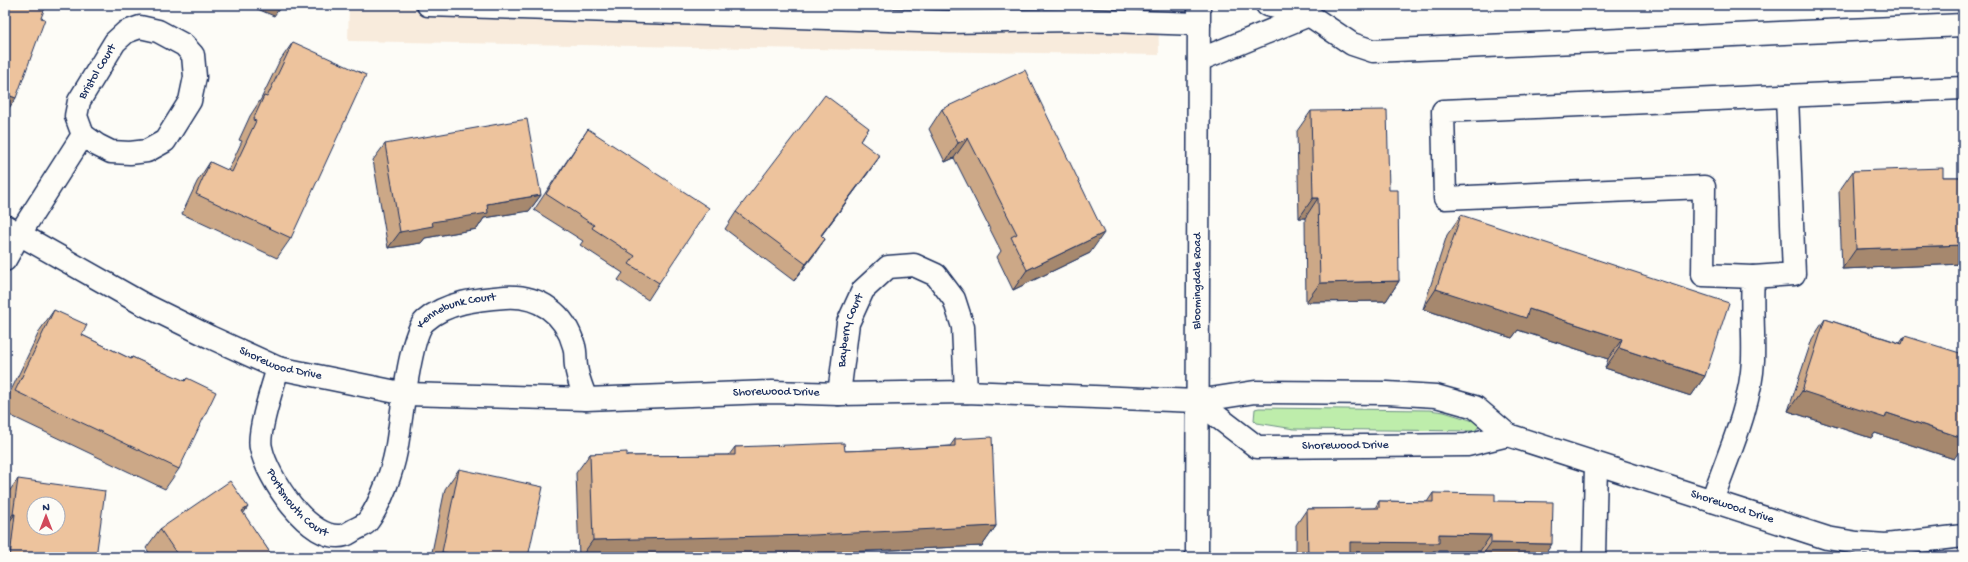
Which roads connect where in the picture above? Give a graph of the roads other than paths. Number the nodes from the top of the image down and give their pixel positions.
1 (428, 5) edge
2 (1267, 5) edge
3 (1309, 10) edge
4 (1076, 13) edge
5 (1199, 14) edge
6 (1963, 25) edge
7 (1199, 60) junction
8 (1963, 88) edge
9 (1787, 96) junction
10 (83, 135) junction
11 (12, 230) edge
12 (5, 260) edge
13 (1753, 277) junction
14 (278, 368) junction
15 (966, 392) junction
16 (406, 394) junction
17 (839, 394) junction
18 (586, 399) junction
19 (1197, 401) junction
20 (1508, 435) junction
21 (1596, 464) junction
22 (1712, 501) junction
23 (1963, 536) edge
24 (1196, 557) edge
25 (1594, 557) edge

1 - 4 street
2 - 3 street
3 - 6 street
3 - 7 street
4 - 5 street
5 - 7 street, Bloomingdale Road
7 - 19 street, Bloomingdale Road
8 - 9 street
9 - 13 street
9 - 13 street
10 - 10 street, Bristol Court
10 - 11 street
11 - 12 street
11 - 14 street, Shorewood Drive
13 - 22 street
14 - 16 street, Shorewood Drive
14 - 16 street, Portsmouth Court
15 - 17 street, Shorewood Drive
15 - 17 street, Bayberry Court
15 - 19 street, Shorewood Drive
16 - 18 street, Shorewood Drive
16 - 18 street, Kennebunk Court
17 - 18 street, Shorewood Drive
19 - 20 street, Shorewood Drive
19 - 20 street, Shorewood Drive
19 - 24 street, Bloomingdale Road
20 - 21 street, Shorewood Drive
21 - 22 street, Shorewood Drive
21 - 25 street
22 - 23 street, Shorewood Drive

